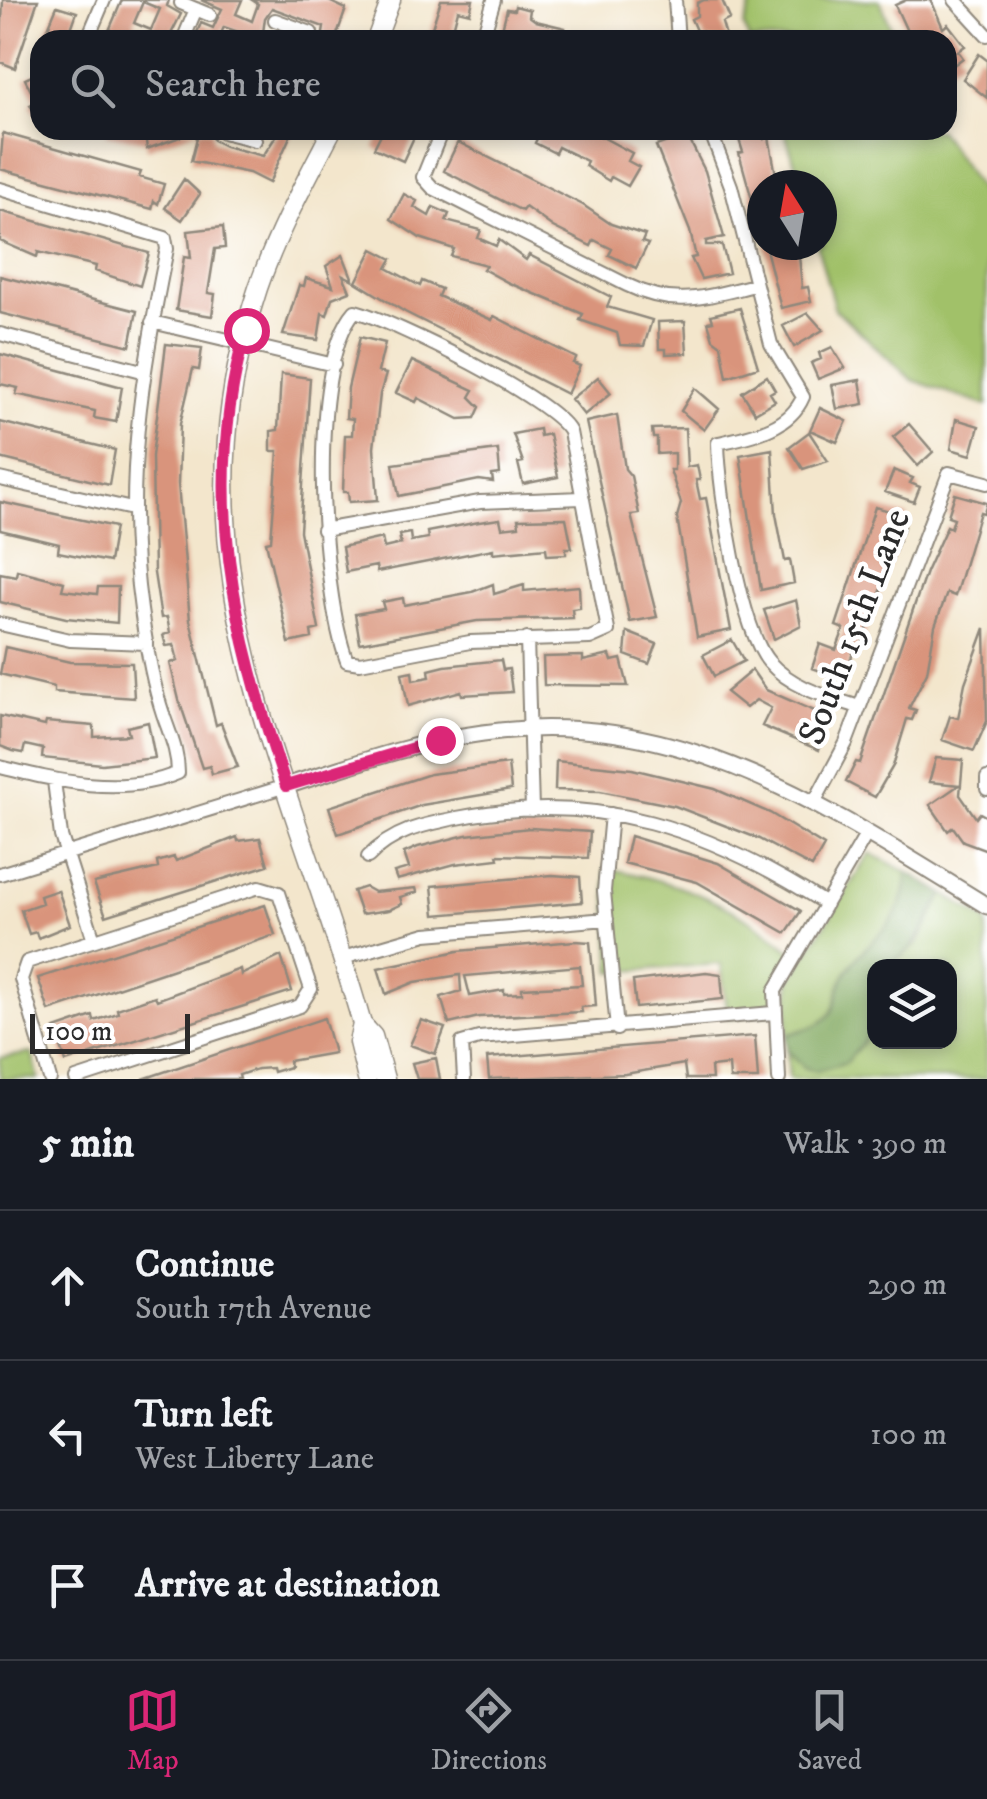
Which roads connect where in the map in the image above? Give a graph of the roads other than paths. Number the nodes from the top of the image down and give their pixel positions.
1 (104, 0) edge
2 (391, 0) edge
3 (494, 0) edge
4 (675, 0) edge
5 (955, 0) edge
6 (181, 3) dead end
7 (196, 10) junction
8 (210, 15) dead end
9 (91, 30) edge
10 (187, 30) edge
11 (280, 30) edge
12 (302, 30) edge
13 (380, 30) edge
14 (485, 30) edge
15 (677, 30) edge
16 (987, 35) edge
17 (327, 140) edge
18 (438, 140) edge
19 (714, 140) edge
20 (0, 189) edge
21 (755, 285) junction
22 (152, 322) junction
23 (0, 334) edge
24 (243, 342) junction
25 (334, 365) junction
26 (142, 371) junction
27 (0, 479) edge
28 (987, 483) edge
29 (582, 498) junction
30 (132, 510) junction
31 (323, 530) junction
32 (0, 624) edge
33 (527, 639) junction
34 (146, 643) junction
35 (859, 707) junction
36 (530, 728) junction
37 (0, 767) edge
38 (54, 780) junction
39 (286, 786) junction
40 (815, 801) junction
41 (532, 810) junction
42 (611, 814) junction
43 (866, 835) junction
44 (67, 856) junction
45 (368, 857) dead end
46 (0, 874) edge
47 (826, 904) junction
48 (987, 906) edge
49 (607, 919) junction
50 (94, 940) junction
51 (343, 958) junction
52 (773, 1013) junction
53 (362, 1024) junction
54 (618, 1028) junction
55 (50, 1079) edge
56 (76, 1079) edge
57 (368, 1079) edge
58 (385, 1079) edge
59 (464, 1079) edge
60 (779, 1079) edge

1 - 9 street
2 - 13 main road
3 - 14 street
4 - 15 street
5 - 16 street
6 - 7 street
7 - 8 street
7 - 10 street
11 - 12 street
17 - 24 main road
18 - 21 street
19 - 21 street
20 - 22 street
21 - 35 street
22 - 24 street
22 - 26 street
23 - 26 street
24 - 25 street
24 - 39 main road
25 - 29 street
25 - 31 street
26 - 30 street
27 - 30 street
28 - 35 street, South 15th Lane
29 - 31 street
29 - 33 street
30 - 34 street
31 - 33 street
32 - 34 street
33 - 36 street
34 - 38 street
35 - 40 street, South 15th Lane
36 - 39 street
36 - 40 street
36 - 41 street
37 - 38 street
38 - 44 street
39 - 44 street
39 - 51 main road
40 - 43 street
41 - 42 street
41 - 45 street
42 - 47 street
42 - 49 street
43 - 47 street
43 - 48 street
44 - 46 street
44 - 50 street
47 - 52 street
49 - 51 street
49 - 54 street
50 - 55 street
50 - 56 street
51 - 53 main road
52 - 54 street
52 - 60 street
53 - 57 main road
53 - 58 main road
54 - 59 street

